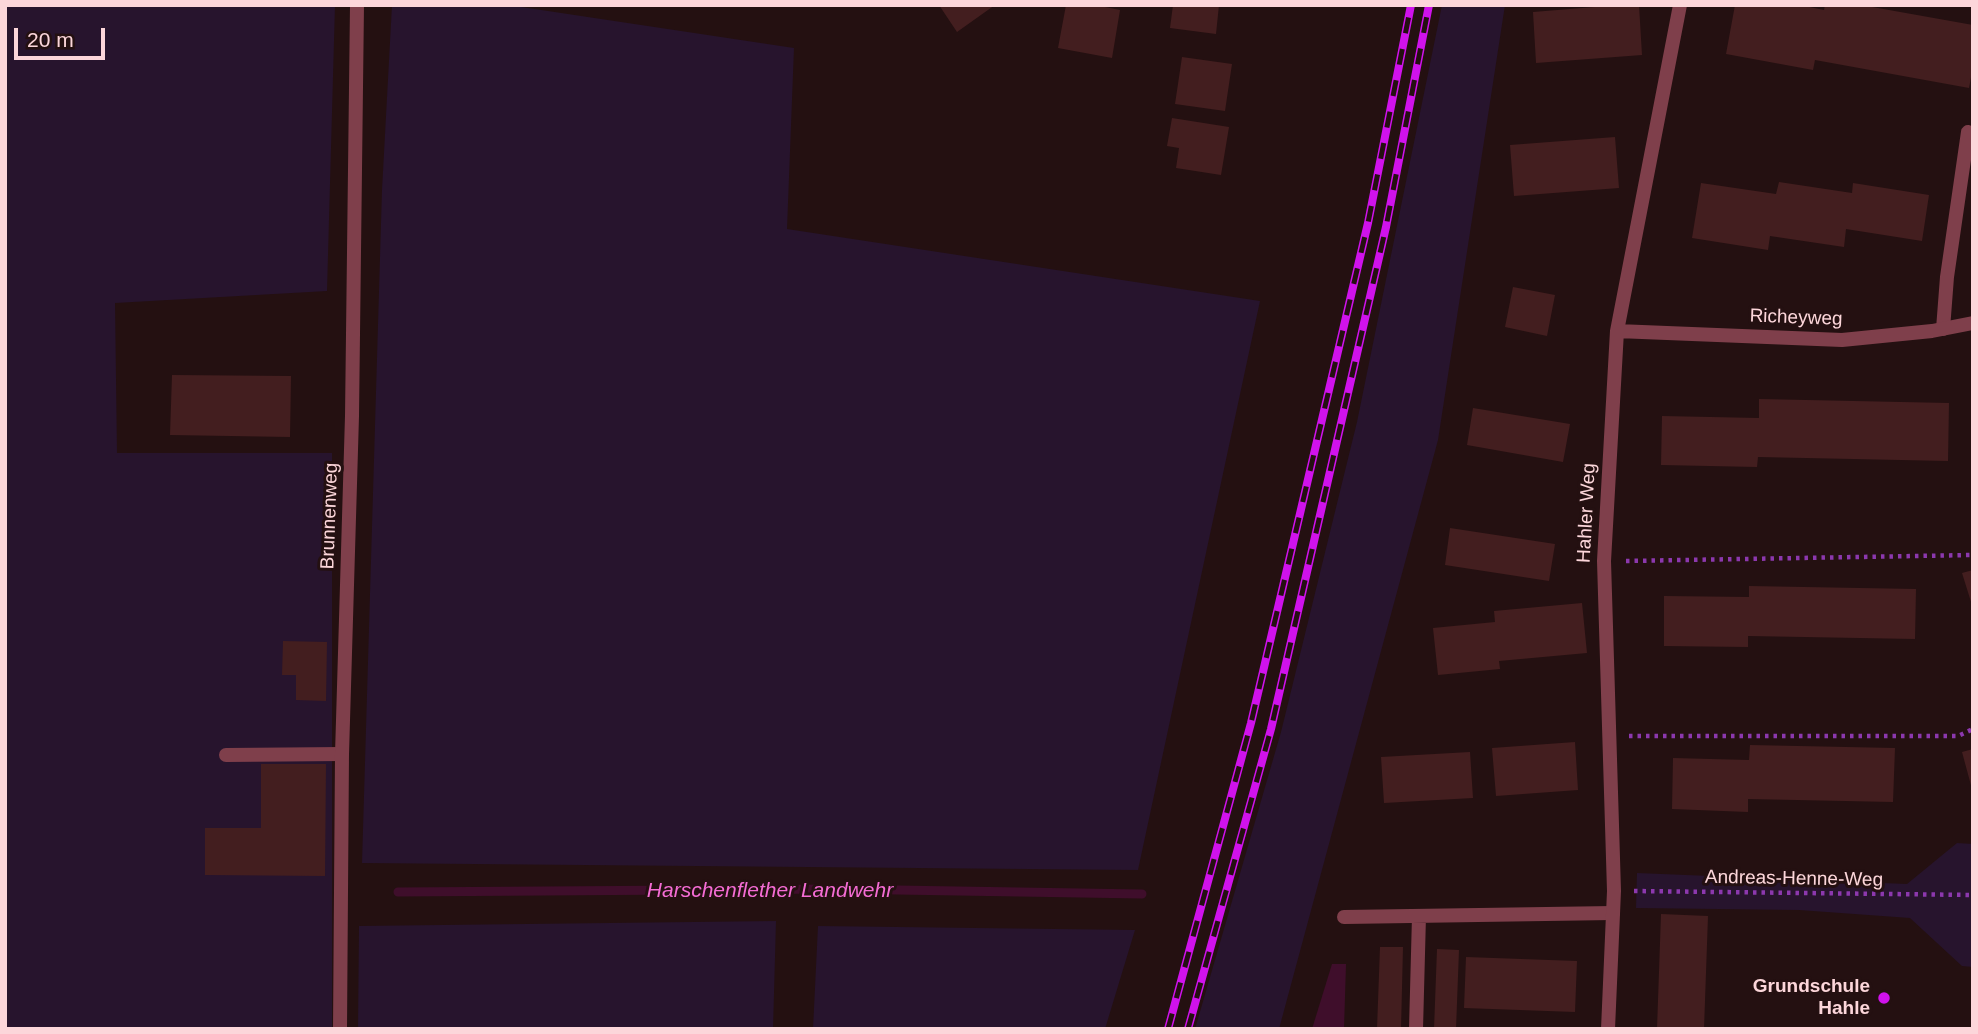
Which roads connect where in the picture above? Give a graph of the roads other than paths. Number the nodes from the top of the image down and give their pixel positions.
1 (357, 5) edge
2 (1680, 5) edge
3 (1968, 132) dead end
4 (1973, 323) edge
5 (1943, 329) junction
6 (1617, 331) junction
7 (342, 754) junction
8 (226, 755) dead end
9 (1613, 913) junction
10 (1419, 916) junction
11 (1344, 917) dead end
12 (340, 1029) edge
13 (1416, 1029) edge
14 (1608, 1029) edge

1 - 7 street, Brunnenweg
2 - 6 street, Hahler Weg
3 - 5 street
4 - 5 street, Richeyweg
5 - 6 street, Richeyweg
6 - 9 street, Hahler Weg
7 - 8 street
7 - 12 street, Brunnenweg
9 - 10 street
9 - 14 street, Hahler Weg
10 - 11 street
10 - 13 street

